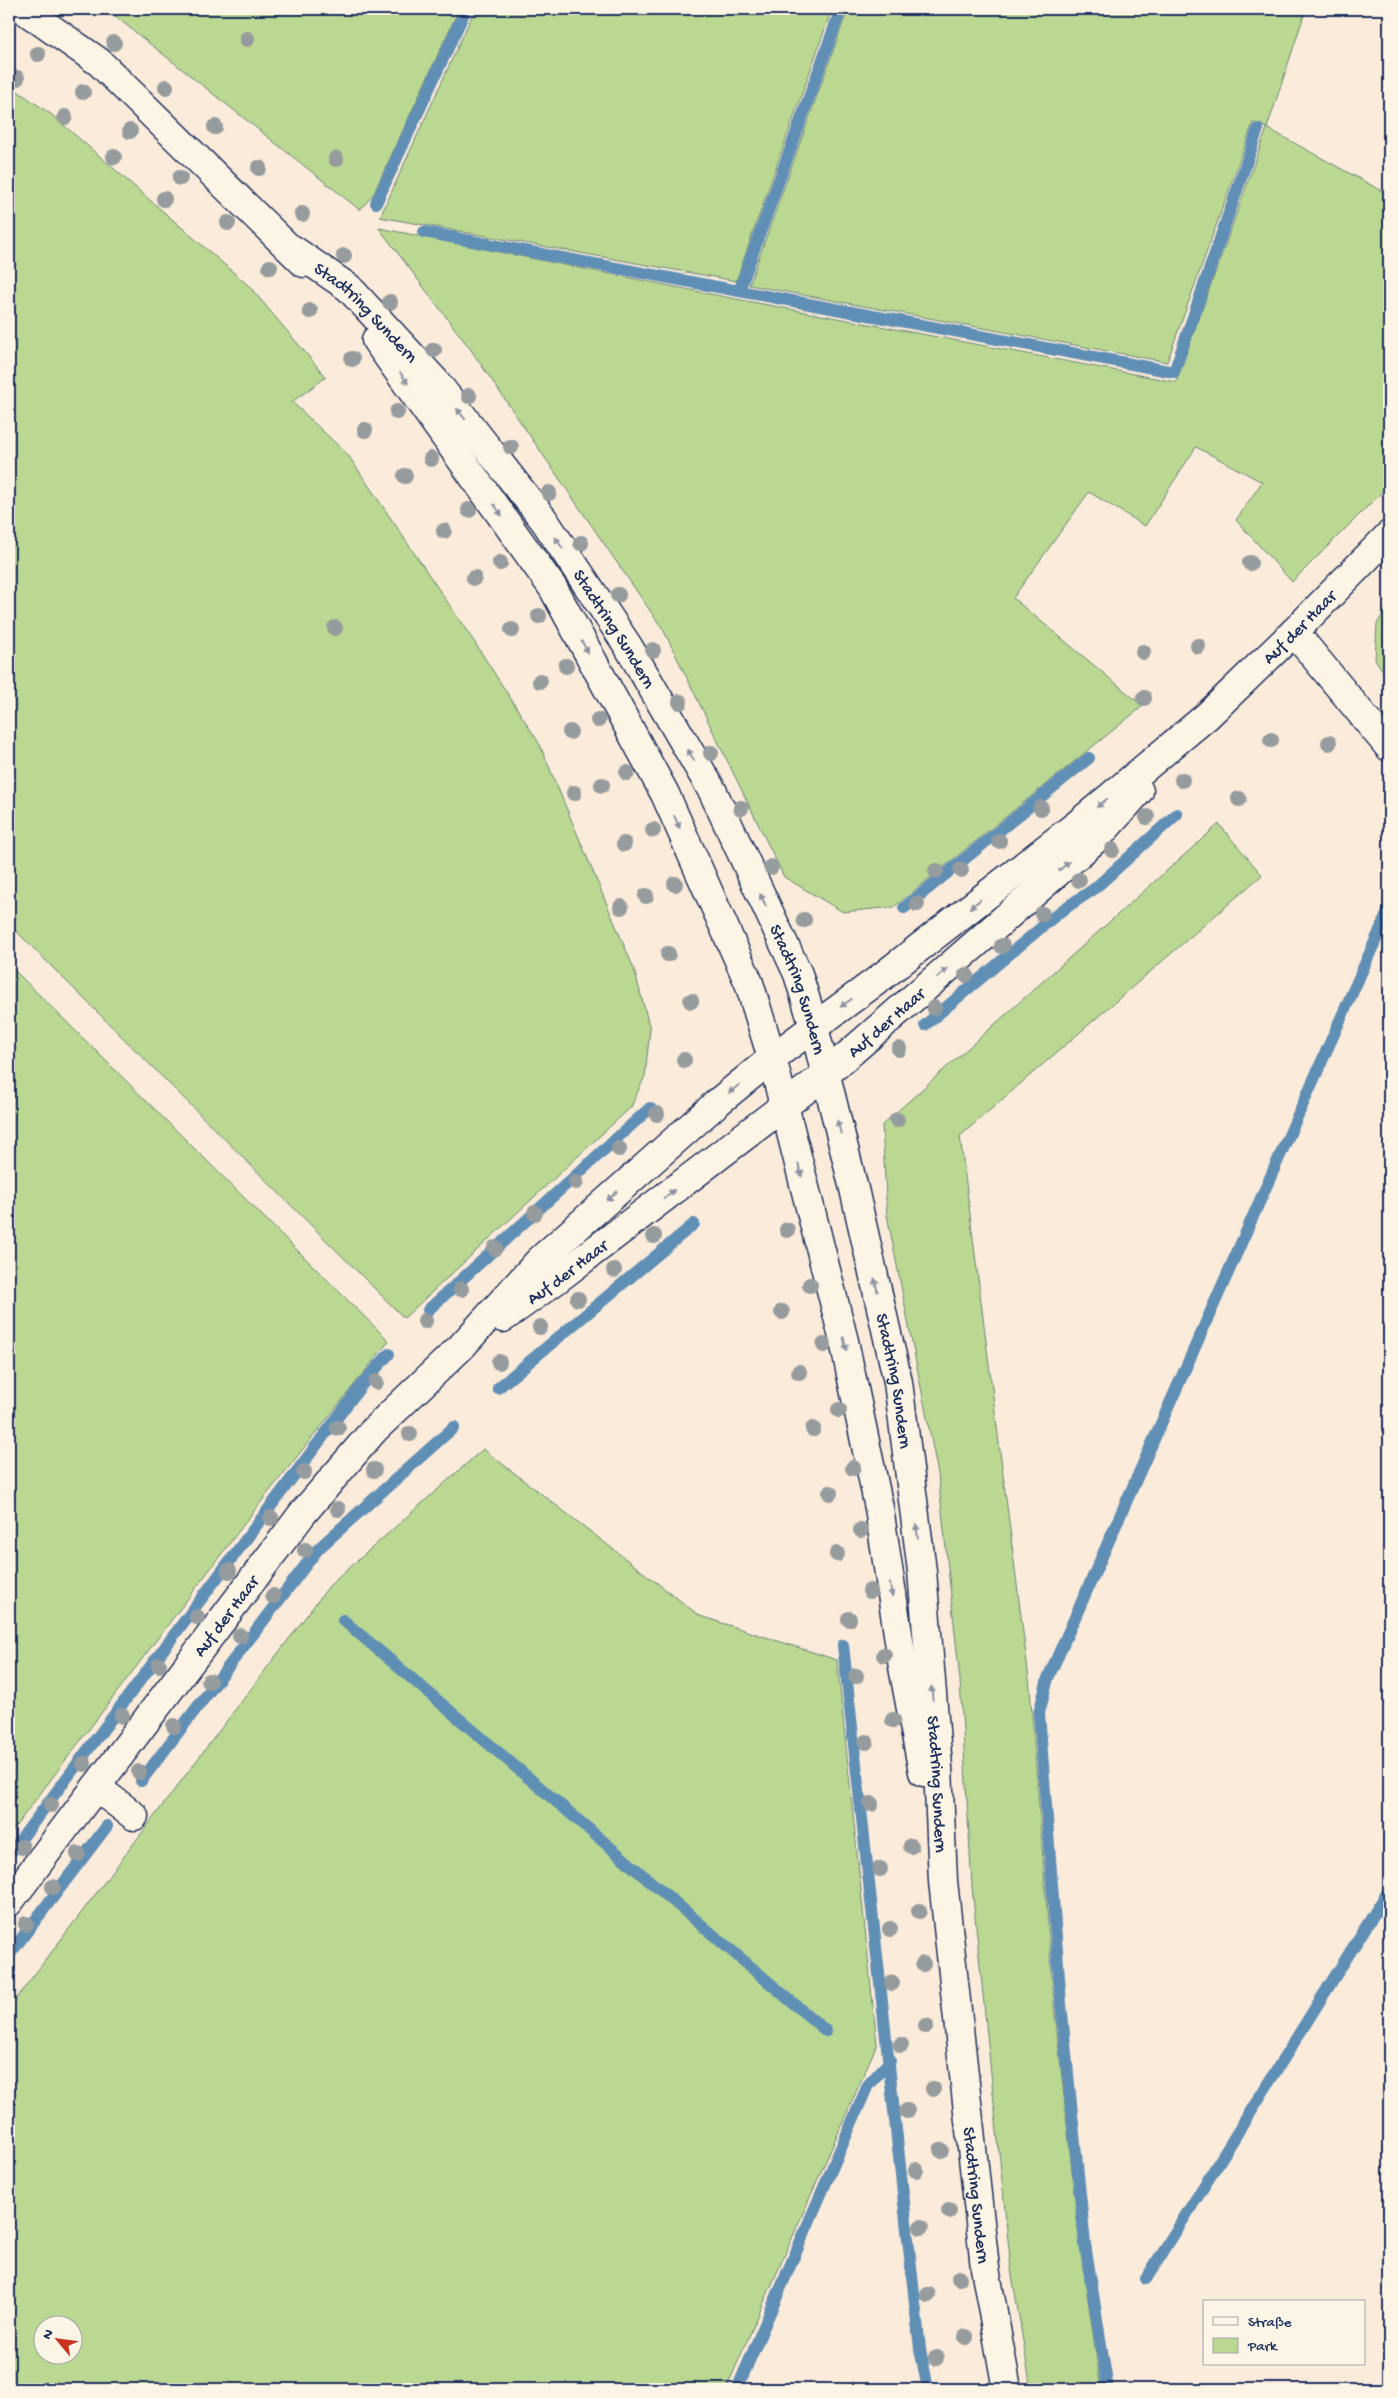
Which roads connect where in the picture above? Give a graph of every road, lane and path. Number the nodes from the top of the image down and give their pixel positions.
1 (23, 9) edge
2 (292, 249) junction
3 (1389, 535) edge
4 (1294, 632) junction
5 (1207, 716) junction
6 (1389, 747) edge
7 (814, 1027) junction
8 (772, 1058) junction
9 (826, 1074) junction
10 (784, 1106) junction
11 (461, 1347) junction
12 (96, 1787) junction
13 (134, 1816) dead end
14 (943, 1881) junction
15 (9, 1902) edge
16 (1007, 2389) edge

1 - 2 main road, Stadtring Sundern
7 -> 2 main road, Stadtring Sundern
2 -> 8 main road, Stadtring Sundern
3 - 4 main road, Auf der Haar
4 - 5 main road, Auf der Haar
4 - 6 main road
5 -> 7 main road, Auf der Haar
9 -> 5 main road, Auf der Haar
7 - 8 main road, Auf der Haar
7 - 9 main road, Stadtring Sundern
8 - 10 main road, Stadtring Sundern
8 -> 11 main road, Auf der Haar
9 - 10 main road, Auf der Haar
14 -> 9 main road, Stadtring Sundern
11 -> 10 main road, Auf der Haar
10 -> 14 main road, Stadtring Sundern
11 - 12 main road, Auf der Haar
12 - 13 main road
12 - 15 main road, Auf der Haar
14 - 16 main road, Stadtring Sundern

